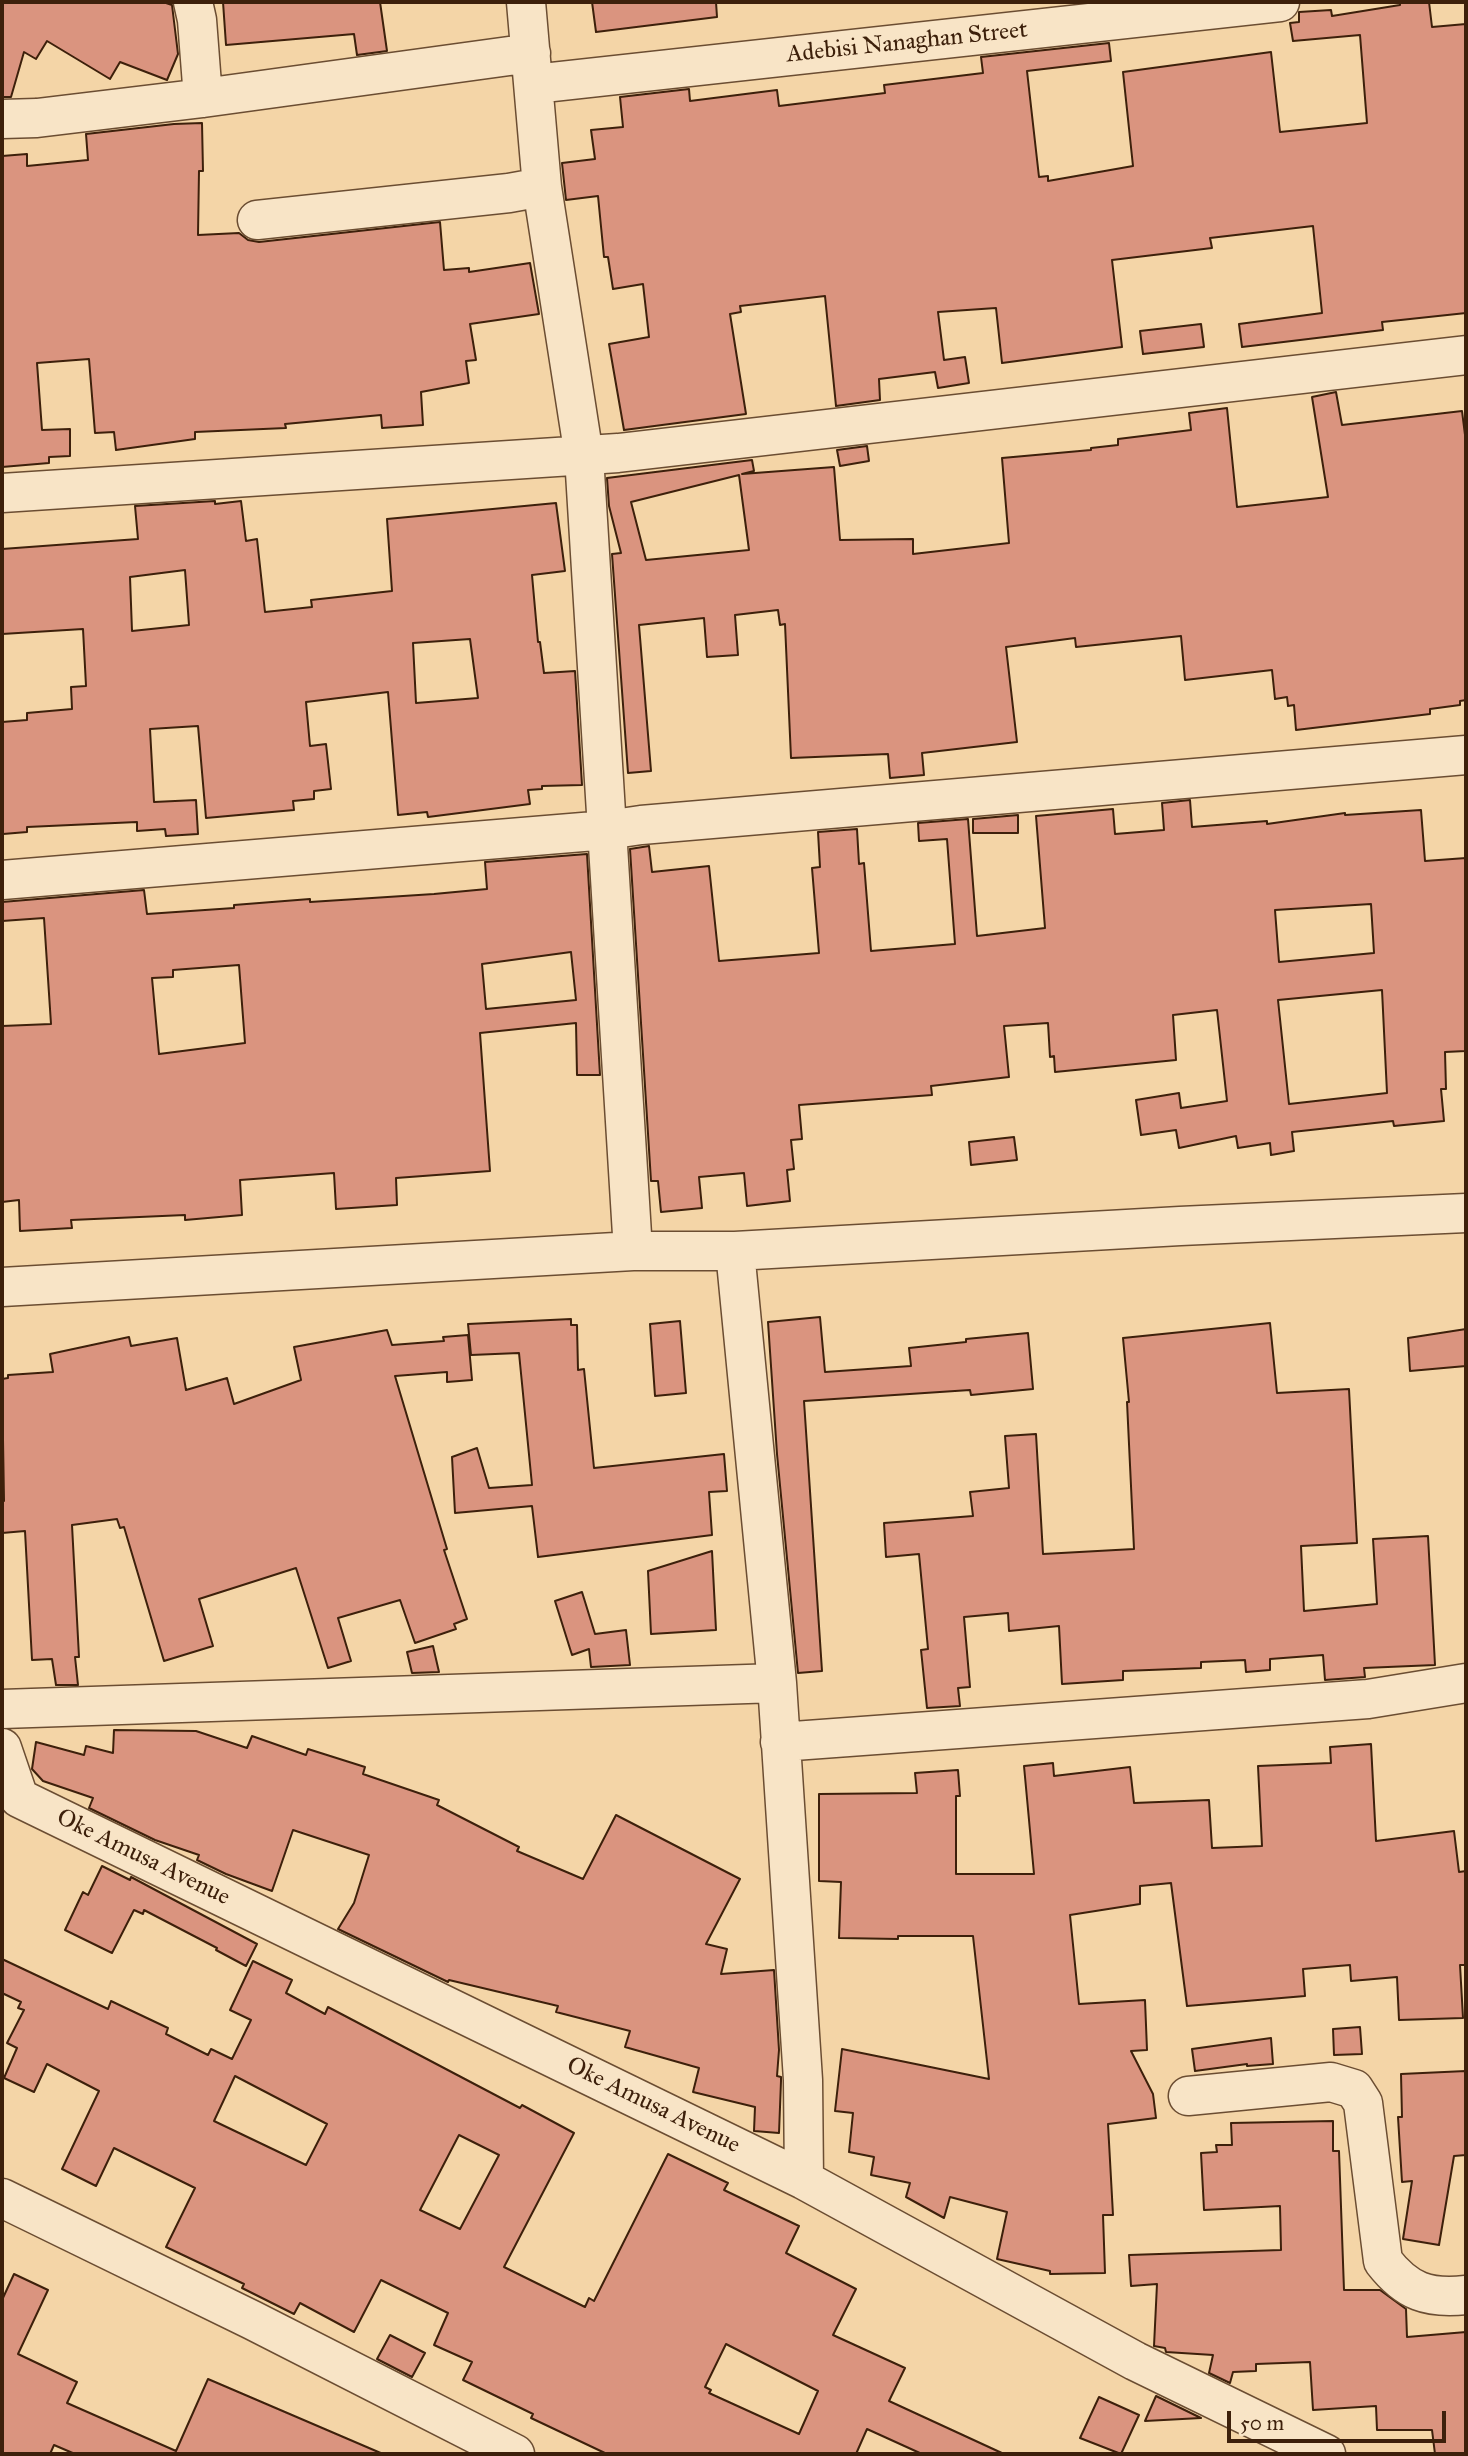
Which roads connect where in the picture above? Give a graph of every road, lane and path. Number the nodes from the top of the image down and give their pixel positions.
1 (192, 2) edge
2 (526, 2) edge
3 (1280, 2) edge
4 (532, 68) junction
5 (202, 99) junction
6 (2, 119) edge
7 (542, 187) junction
8 (257, 220) dead end
9 (1466, 355) edge
10 (584, 456) junction
11 (2, 494) edge
12 (1466, 755) edge
13 (607, 830) junction
14 (2, 880) edge
15 (1466, 1213) edge
16 (633, 1251) junction
17 (735, 1251) junction
18 (2, 1287) edge
19 (777, 1683) junction
20 (1466, 1683) edge
21 (2, 1709) edge
22 (780, 1741) junction
23 (2, 1748) edge
24 (10, 1794) edge
25 (1188, 2096) dead end
26 (804, 2180) junction
27 (2, 2198) edge
28 (1466, 2295) edge
29 (514, 2454) edge
30 (1326, 2454) edge

1 - 5 street
2 - 4 street
3 - 4 street, Adebisi Nanaghan Street
4 - 5 street, Adebisi Nanaghan Street
4 - 7 street
5 - 6 street, Adebisi Nanaghan Street
7 - 8 street
7 - 10 street
9 - 10 street
10 - 11 street
10 - 13 street
12 - 13 street
13 - 14 street
13 - 16 street
15 - 17 street
16 - 17 street
16 - 18 street
17 - 19 street
19 - 21 street
19 - 22 street
20 - 22 street
22 - 26 street
23 - 24 street, Oke Amusa Avenue
24 - 26 street, Oke Amusa Avenue
25 - 28 street
26 - 30 street, Oke Amusa Avenue
27 - 29 street

